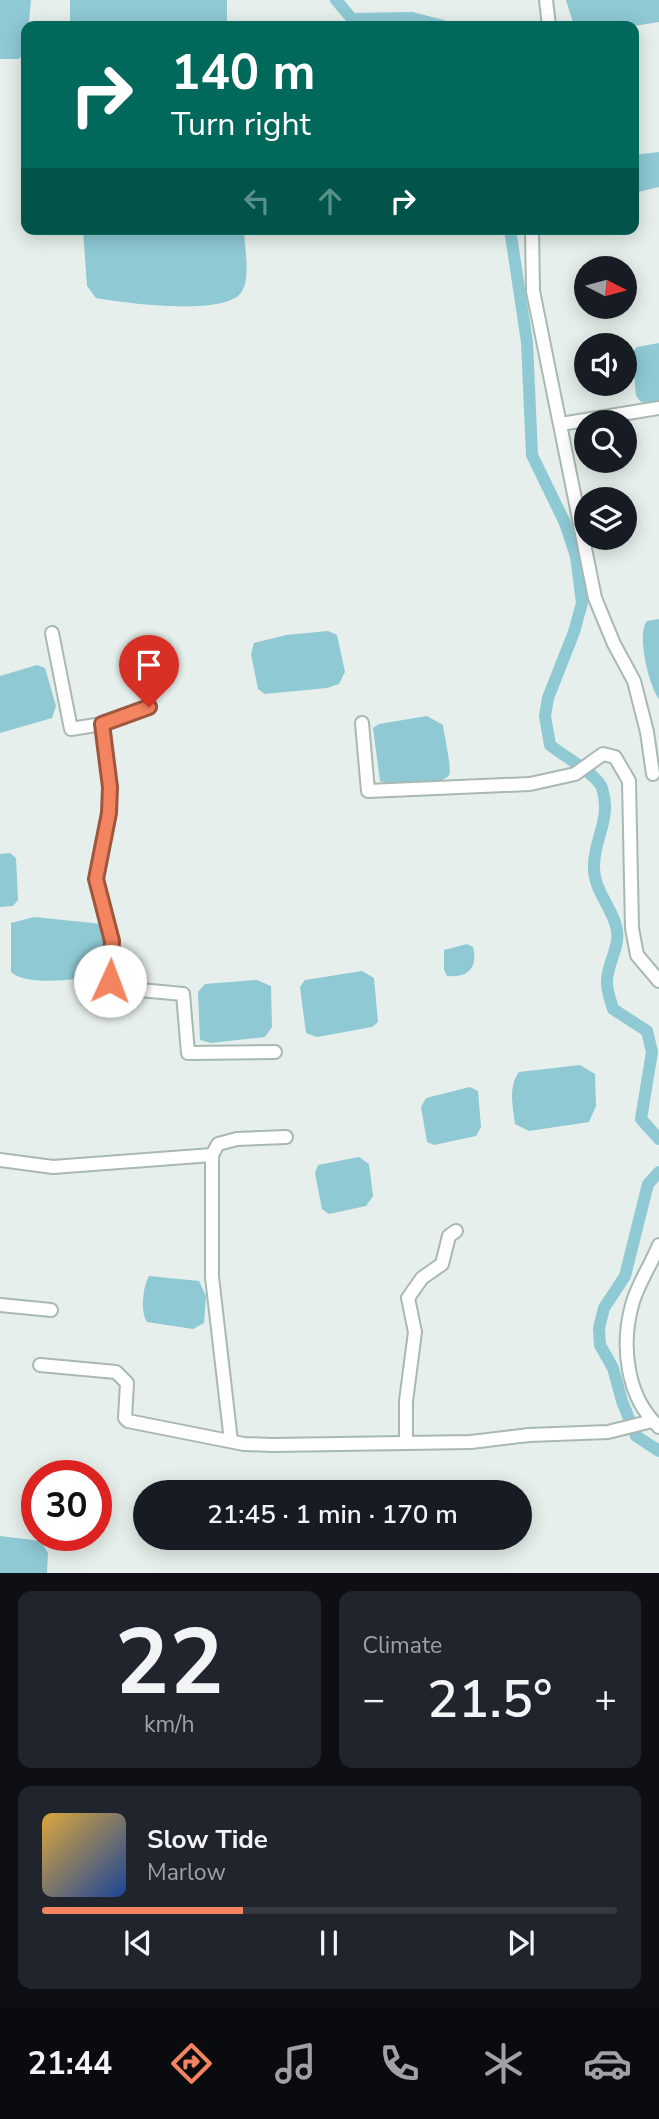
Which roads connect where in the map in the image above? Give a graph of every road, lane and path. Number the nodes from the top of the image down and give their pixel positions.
1 (546, 0) edge
2 (548, 21) edge
3 (532, 235) edge
4 (659, 408) edge
5 (561, 424) junction
6 (52, 633) dead end
7 (149, 707) dead end
8 (362, 723) dead end
9 (102, 724) junction
10 (656, 773) edge
11 (629, 781) junction
12 (659, 981) edge
13 (275, 1052) dead end
14 (286, 1137) dead end
15 (212, 1155) junction
16 (0, 1160) edge
17 (456, 1231) dead end
18 (659, 1245) edge
19 (0, 1305) edge
20 (51, 1310) dead end
21 (40, 1365) dead end
22 (656, 1424) edge
23 (231, 1441) junction
24 (406, 1443) junction

1 - 2 street
3 - 5 street
4 - 5 street
5 - 10 street
6 - 9 street
7 - 9 street
8 - 11 street
9 - 13 street
10 - 11 street
11 - 12 street
14 - 15 street
15 - 16 street
15 - 23 street
17 - 24 street
18 - 22 street
19 - 20 street
21 - 23 street
22 - 24 street
23 - 24 street

